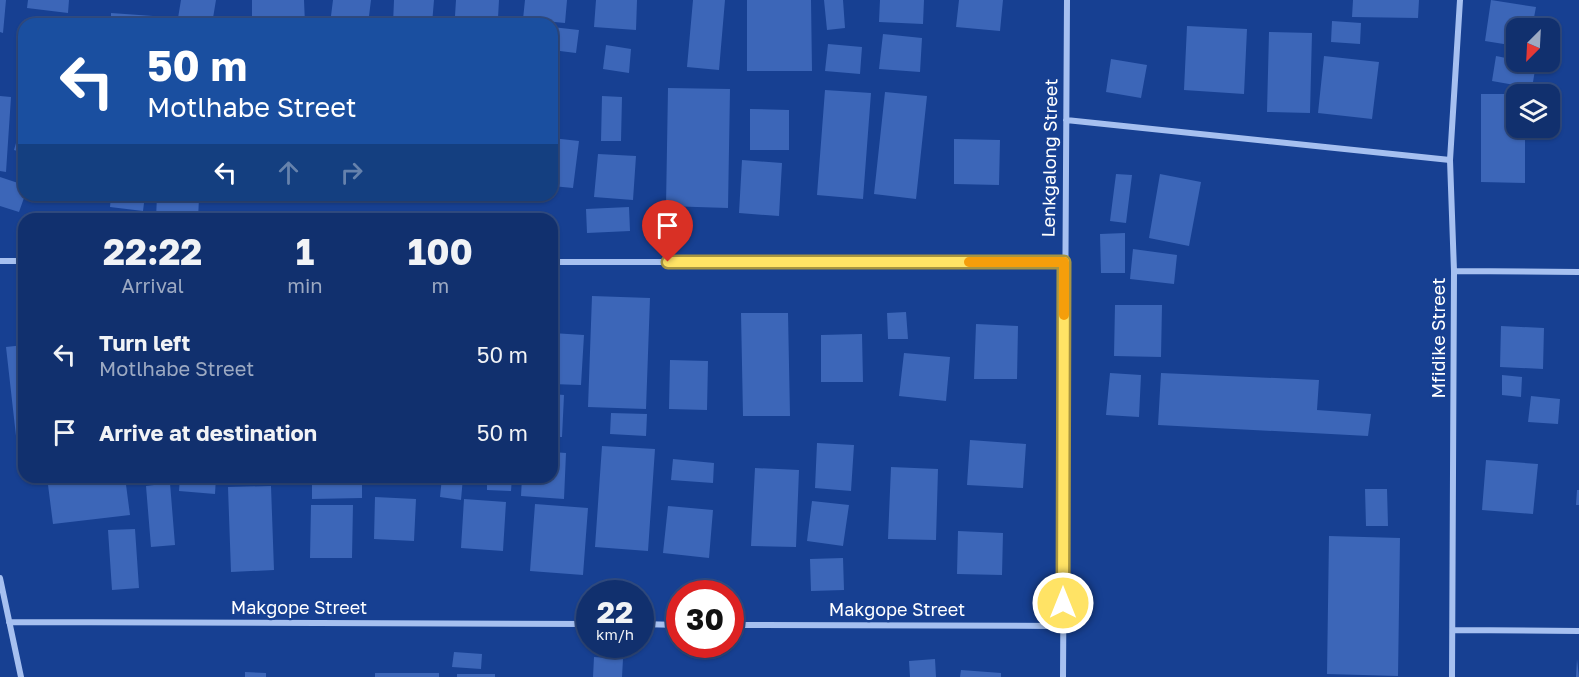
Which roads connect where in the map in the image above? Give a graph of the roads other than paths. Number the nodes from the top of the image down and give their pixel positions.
1 (1067, 0) edge
2 (1460, 0) edge
3 (1066, 120) junction
4 (1450, 160) junction
5 (0, 261) edge
6 (18, 261) edge
7 (558, 262) edge
8 (1064, 262) junction
9 (1454, 271) junction
10 (1579, 272) edge
11 (0, 578) edge
12 (9, 622) junction
13 (576, 624) edge
14 (744, 625) edge
15 (1063, 626) junction
16 (1453, 630) junction
17 (1579, 631) edge
18 (21, 677) edge
19 (1063, 677) edge
20 (1452, 677) edge

1 - 3 street, Lenkgalong Street
2 - 4 street, Mfidike Street
3 - 4 street
3 - 8 street, Lenkgalong Street
4 - 9 street, Mfidike Street
5 - 6 street
7 - 8 street
8 - 15 street, Lenkgalong Street
9 - 10 street
9 - 16 street, Mfidike Street
11 - 12 street
12 - 13 street, Makgope Street
12 - 18 street
14 - 15 street, Makgope Street
15 - 19 street, Lenkgalong Street
16 - 17 street
16 - 20 street, Mfidike Street

